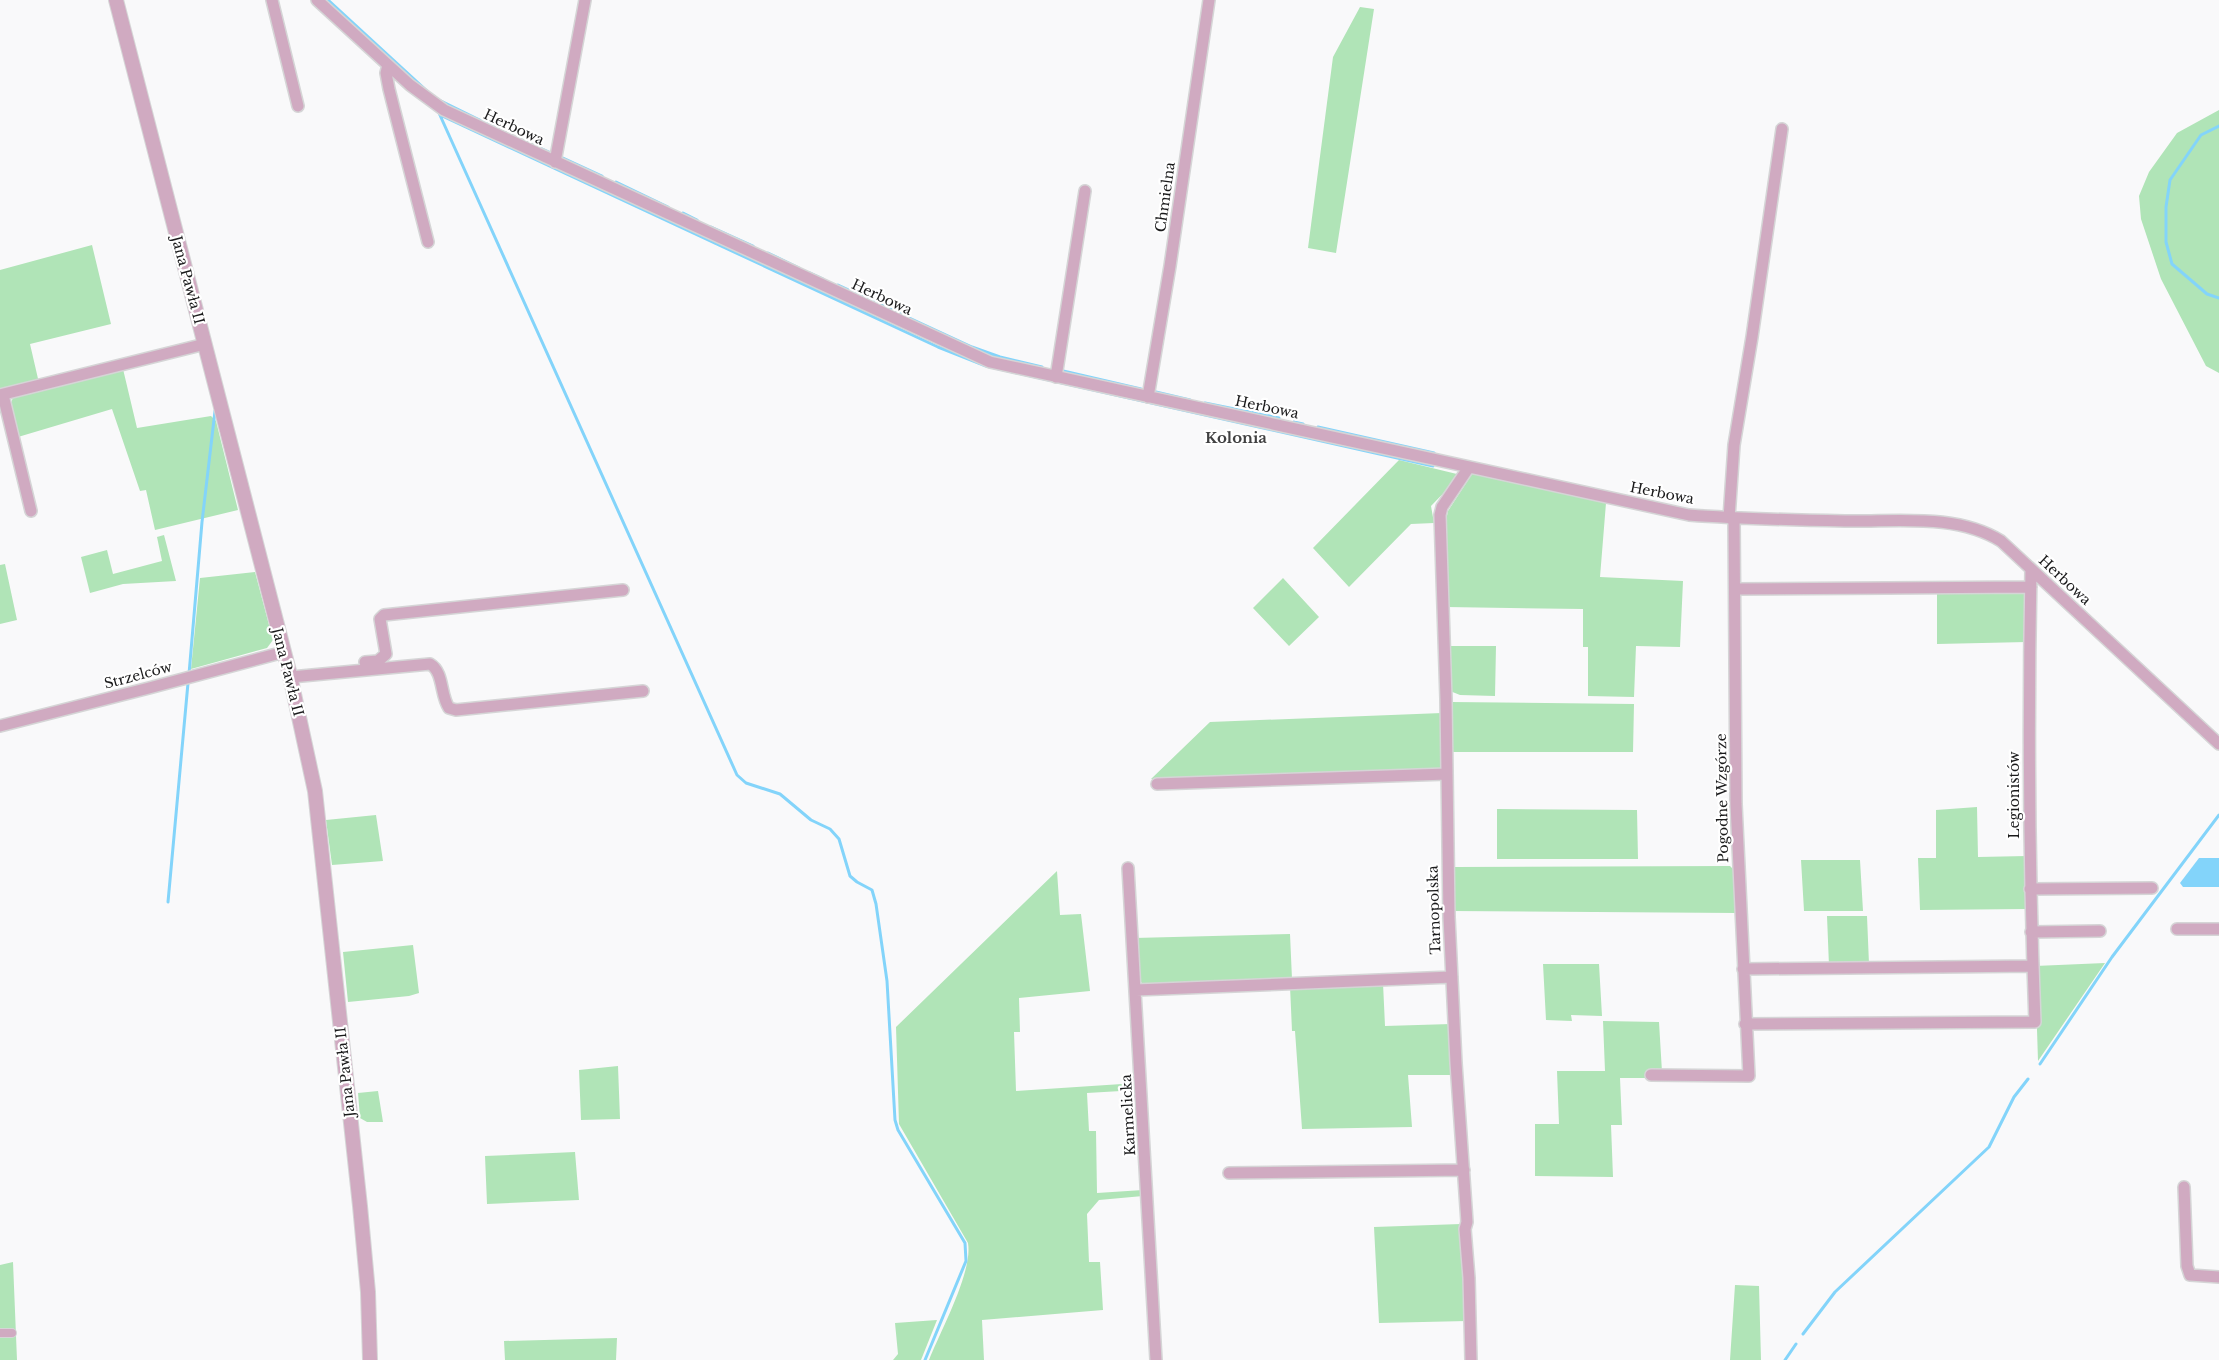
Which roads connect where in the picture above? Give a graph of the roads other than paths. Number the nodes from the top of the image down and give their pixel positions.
1 (116, 0) edge
2 (272, 0) edge
3 (317, 0) edge
4 (585, 0) edge
5 (1209, 0) edge
6 (388, 65) junction
7 (298, 106) dead end
8 (1782, 128) dead end
9 (555, 162) junction
10 (1085, 191) dead end
11 (428, 242) dead end
12 (205, 344) junction
13 (1056, 377) junction
14 (1, 395) edge
15 (1148, 397) junction
16 (1469, 467) junction
17 (31, 511) dead end
18 (1732, 518) junction
19 (2031, 569) junction
20 (2031, 587) junction
21 (1735, 589) junction
22 (623, 590) dead end
23 (284, 652) junction
24 (290, 674) junction
25 (643, 691) dead end
26 (0, 726) edge
27 (2219, 744) edge
28 (1447, 774) junction
29 (1157, 784) dead end
30 (1128, 868) dead end
31 (2152, 888) dead end
32 (2030, 889) junction
33 (2177, 929) dead end
34 (2219, 929) edge
35 (2100, 931) dead end
36 (2031, 932) junction
37 (2033, 966) junction
38 (1743, 969) junction
39 (1452, 977) junction
40 (1136, 990) junction
41 (1745, 1024) junction
42 (1650, 1075) dead end
43 (1464, 1170) junction
44 (1229, 1173) dead end
45 (2184, 1187) dead end
46 (2219, 1277) edge
47 (0, 1333) edge
48 (12, 1333) dead end
49 (370, 1360) edge
50 (1156, 1360) edge
51 (1471, 1360) edge

1 - 12 street, Jana Pawła II
2 - 7 street
3 - 6 street, Herbowa
4 - 9 street
5 - 15 street, Chmielna
6 - 9 street, Herbowa
6 - 11 street
8 - 18 street, Pogodne Wzgórze
9 - 13 street, Herbowa
10 - 13 street
12 - 14 street
12 - 23 street, Jana Pawła II
13 - 15 street, Herbowa
14 - 17 street
15 - 16 street, Herbowa
16 - 18 street, Herbowa
16 - 28 street, Tarnopolska
18 - 19 street, Herbowa
18 - 21 street, Pogodne Wzgórze
19 - 20 street, Legionistów
19 - 27 street, Herbowa
20 - 21 street
20 - 32 street, Legionistów
21 - 38 street, Pogodne Wzgórze
22 - 24 street
23 - 24 street, Jana Pawła II
23 - 26 street, Strzelców
24 - 25 street
24 - 49 street, Jana Pawła II
28 - 29 street
28 - 39 street, Tarnopolska
30 - 40 street, Karmelicka
31 - 32 street
32 - 36 street, Legionistów
33 - 34 street
35 - 36 street
36 - 37 street, Legionistów
37 - 38 street
37 - 41 street, Legionistów
38 - 41 street, Pogodne Wzgórze
39 - 40 street
39 - 43 street, Tarnopolska
40 - 50 street, Karmelicka
41 - 42 street, Pogodne Wzgórze
43 - 44 street
43 - 51 street, Tarnopolska
45 - 46 street
47 - 48 street

